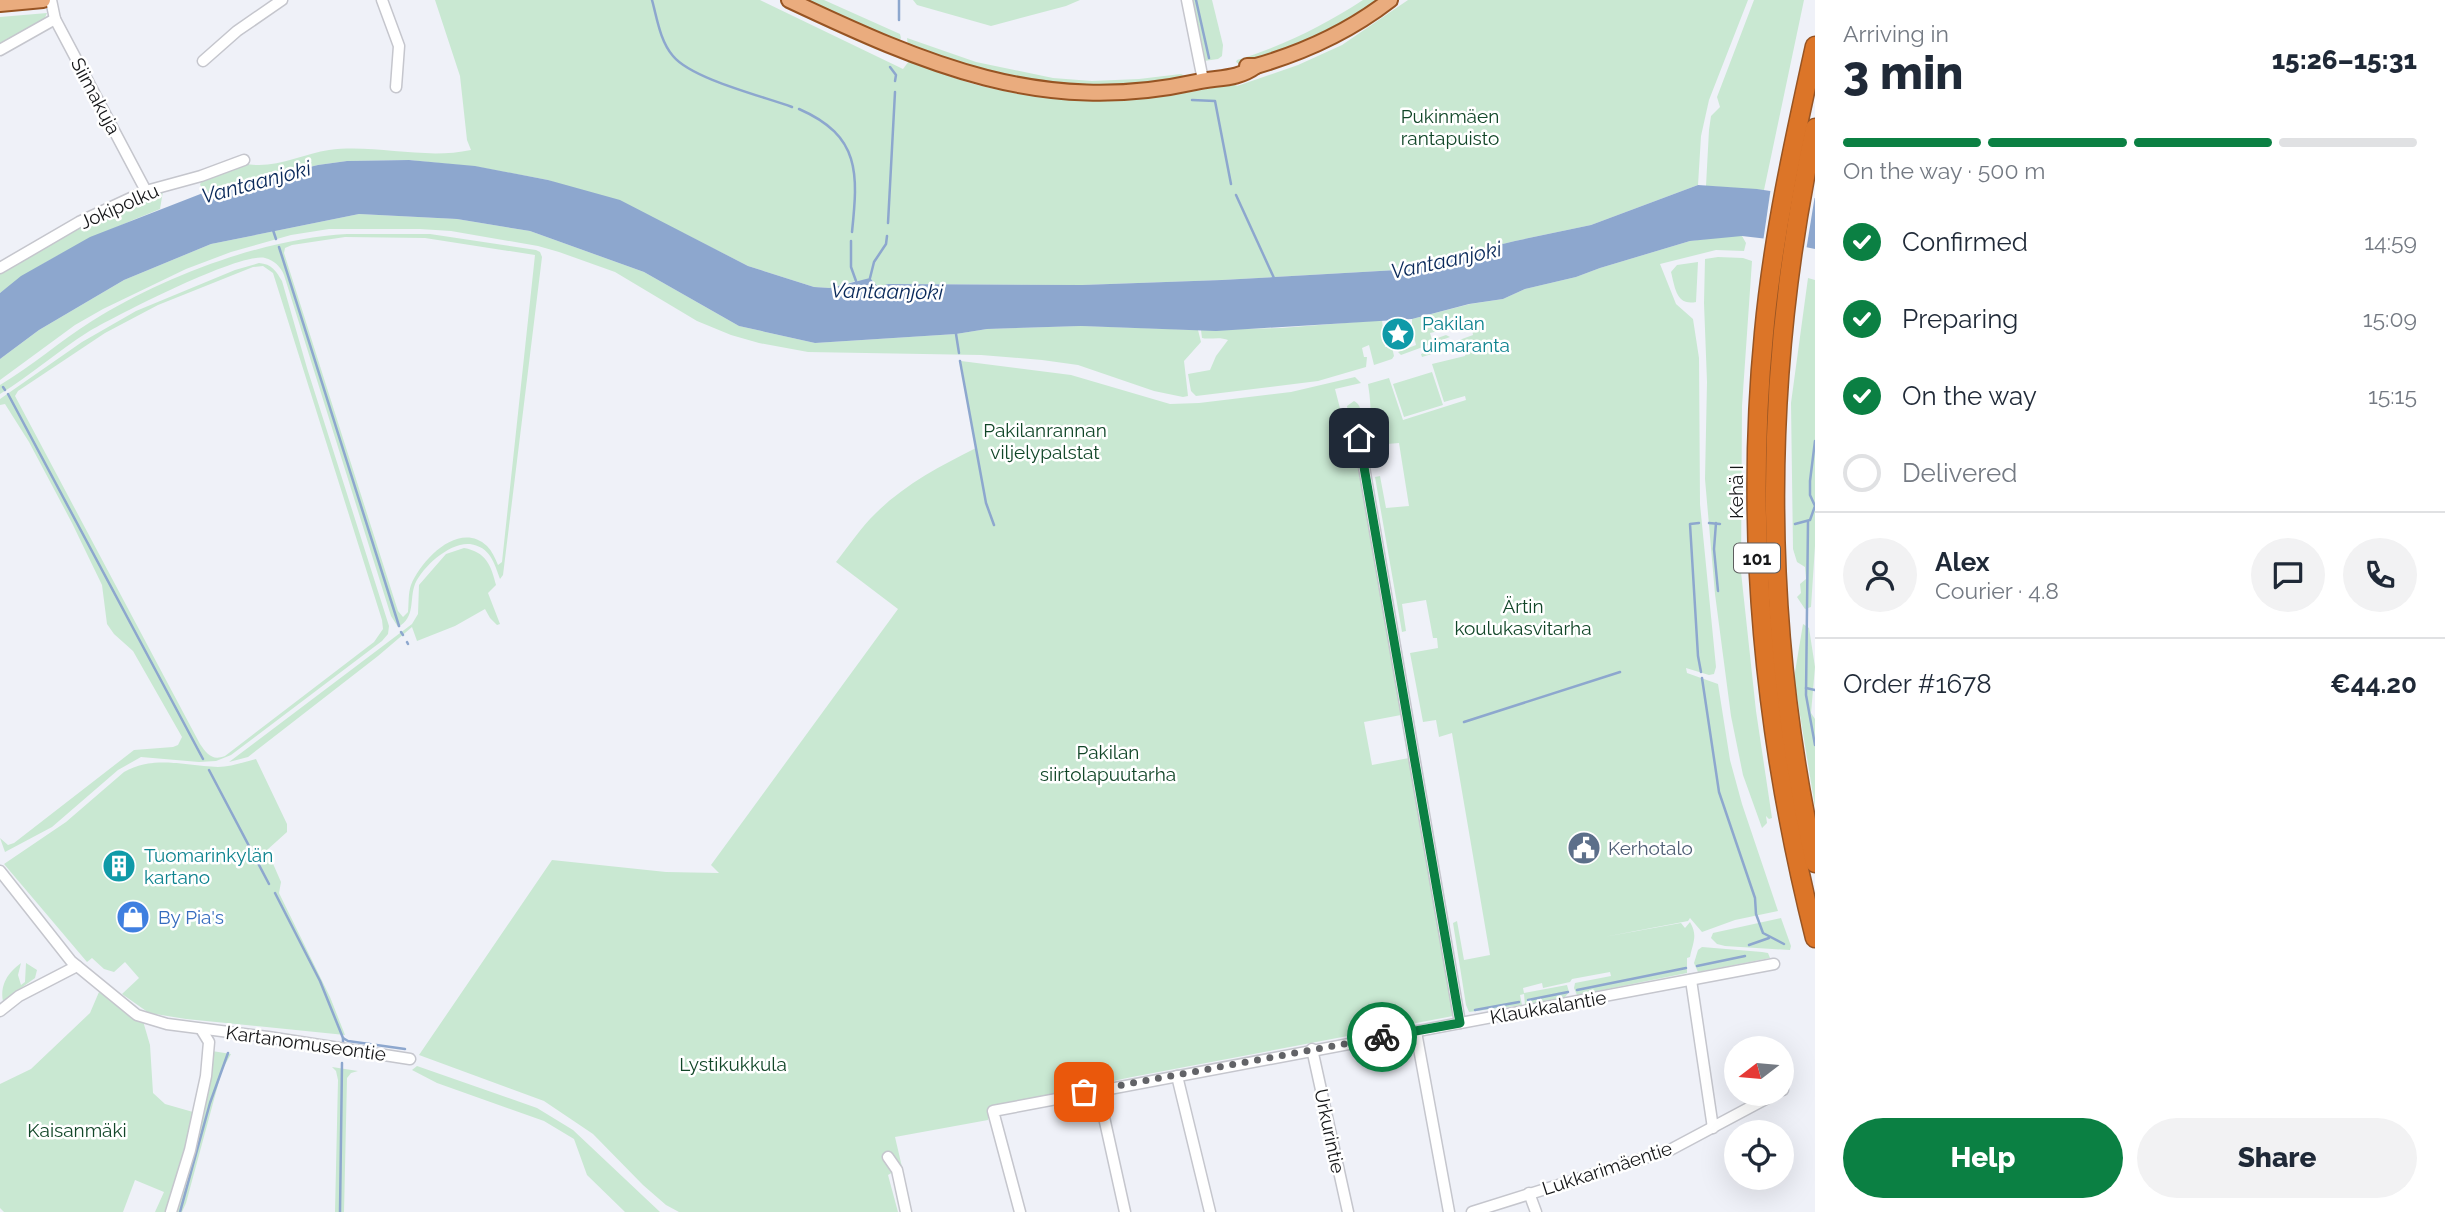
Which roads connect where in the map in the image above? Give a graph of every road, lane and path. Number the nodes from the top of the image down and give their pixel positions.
1 (43, 0) edge
2 (51, 0) edge
3 (282, 0) edge
4 (382, 0) edge
5 (789, 0) edge
6 (1187, 0) edge
7 (1390, 0) edge
8 (0, 4) edge
9 (55, 19) junction
10 (1815, 46) edge
11 (0, 50) edge
12 (203, 61) dead end
13 (1203, 80) junction
14 (396, 87) dead end
15 (1815, 128) edge
16 (1801, 151) junction
17 (244, 160) dead end
18 (146, 191) junction
19 (0, 268) edge
20 (1778, 287) junction
21 (1359, 438) dead end
22 (1815, 863) edge
23 (0, 872) edge
24 (1815, 938) edge
25 (1774, 964) dead end
26 (77, 967) junction
27 (1691, 980) junction
28 (0, 1010) edge
29 (1460, 1023) junction
30 (201, 1028) junction
31 (1416, 1032) junction
32 (1312, 1049) junction
33 (410, 1059) dead end
34 (1177, 1076) junction
35 (1098, 1090) junction
36 (1753, 1106) edge
37 (1713, 1128) junction
38 (888, 1157) dead end
39 (1530, 1193) junction
40 (171, 1212) edge
41 (906, 1212) edge
42 (1020, 1212) edge
43 (1125, 1212) edge
44 (1210, 1212) edge
45 (1348, 1212) edge
46 (1449, 1212) edge
47 (1472, 1212) edge
48 (1535, 1212) edge

1 - 8 main road
2 - 9 street, Siimakuja
3 - 12 street
4 - 14 street
5 - 13 main road
6 - 13 street
7 - 13 main road
9 - 11 street
9 - 18 street, Siimakuja
10 - 16 highway, Kehä I / 101
15 - 16 highway, Kehä I / 101
16 - 20 highway, Kehä I / 101
17 - 18 street, Jokipolku
18 - 19 street, Jokipolku
20 - 22 highway, Kehä I / 101
20 - 24 highway, Kehä I / 101
21 - 29 street
23 - 26 street, Kartanomuseontie
25 - 27 street, Klaukkalantie
26 - 28 street
26 - 30 street, Kartanomuseontie
27 - 29 street, Klaukkalantie
27 - 37 street
29 - 31 street, Klaukkalantie
30 - 33 street, Kartanomuseontie
30 - 40 street
31 - 32 street, Klaukkalantie
31 - 46 street
32 - 34 street, Klaukkalantie
32 - 45 street, Urkurintie
34 - 35 street, Klaukkalantie
34 - 44 street
35 - 42 street, Klaukkalantie
35 - 43 street
36 - 37 street, Lukkarimäentie
37 - 39 street, Lukkarimäentie
38 - 41 street
39 - 47 street, Lukkarimäentie
39 - 48 street

